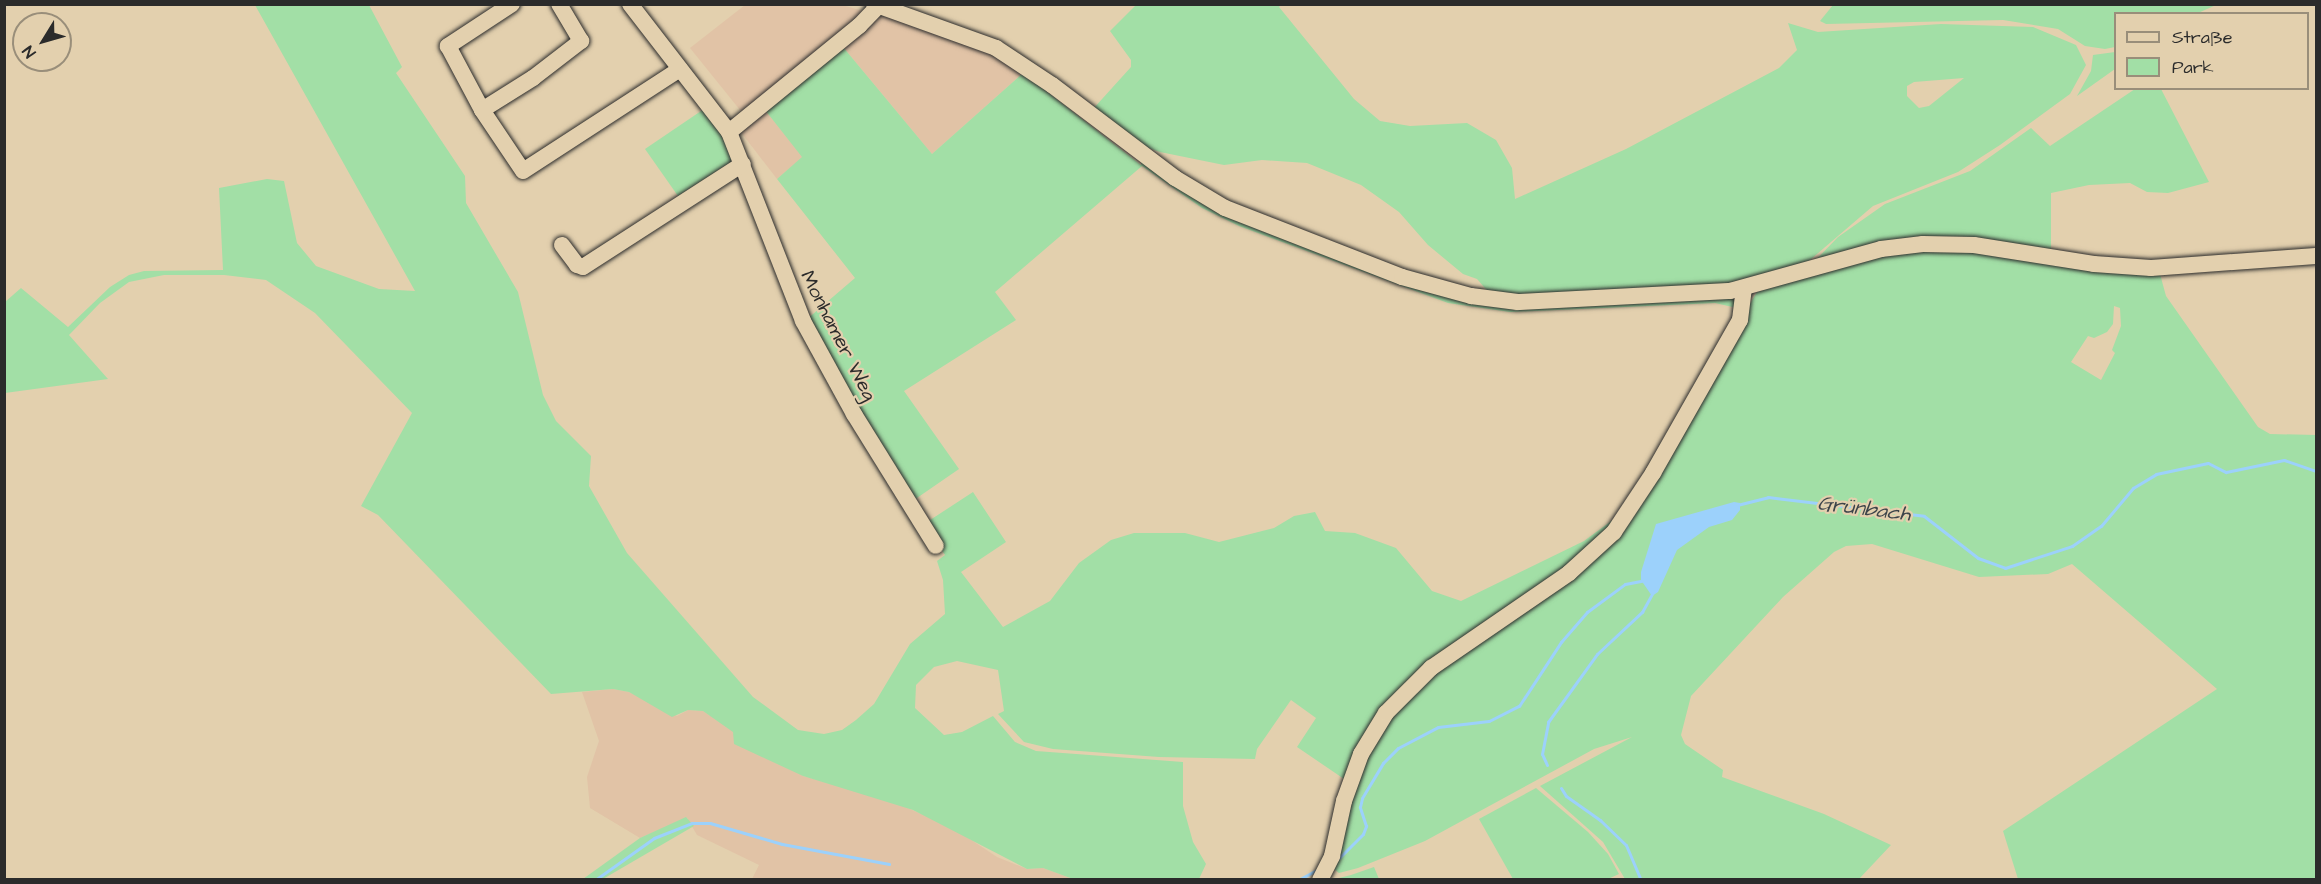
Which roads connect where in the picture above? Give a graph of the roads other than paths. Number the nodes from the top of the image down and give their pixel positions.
1 (512, 4) edge
2 (559, 4) edge
3 (630, 4) edge
4 (876, 5) edge
5 (680, 69) junction
6 (482, 110) junction
7 (729, 132) junction
8 (742, 164) junction
9 (562, 244) dead end
10 (2316, 256) edge
11 (1744, 289) junction
12 (936, 546) dead end
13 (1326, 868) edge

1 - 6 street
2 - 6 street
3 - 5 street, Monhamer Weg
4 - 7 street
4 - 11 street
5 - 6 street
5 - 7 street, Monhamer Weg
7 - 8 street, Monhamer Weg
8 - 9 street
8 - 12 street, Monhamer Weg
10 - 11 street
11 - 13 street

